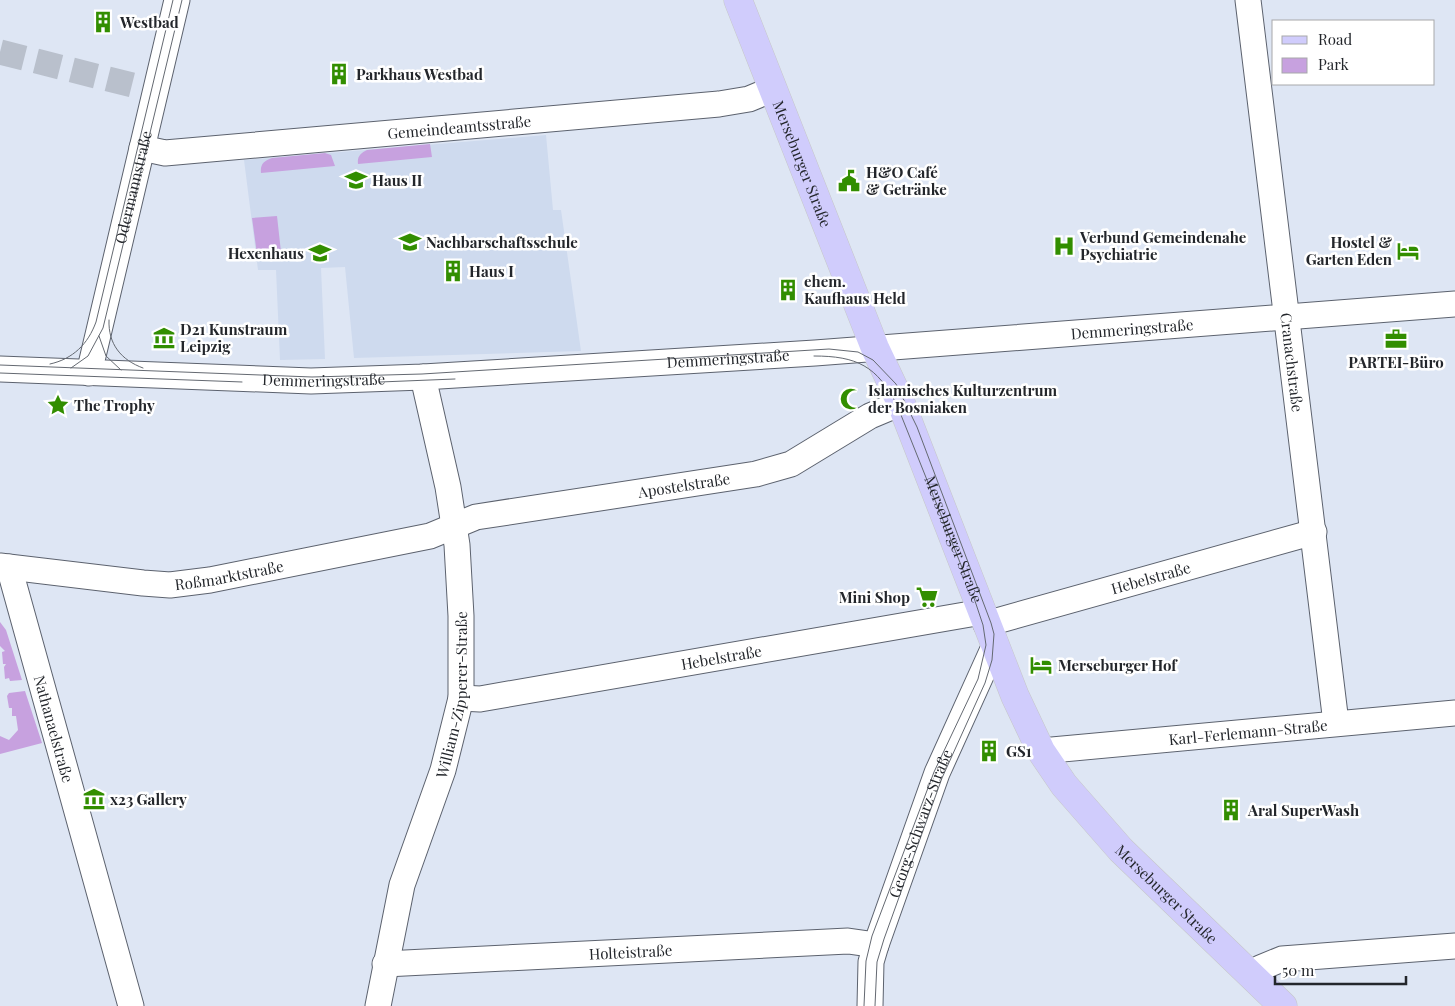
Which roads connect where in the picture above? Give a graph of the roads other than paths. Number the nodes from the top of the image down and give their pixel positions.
1 (178, 0) edge
2 (738, 0) edge
3 (757, 0) edge
4 (1248, 0) edge
5 (748, 27) junction
6 (773, 89) junction
7 (142, 148) junction
8 (1455, 304) edge
9 (1286, 316) junction
10 (875, 348) junction
11 (0, 369) edge
12 (90, 373) junction
13 (422, 378) junction
14 (901, 403) junction
15 (454, 525) junction
16 (1314, 532) junction
17 (5, 567) edge
18 (988, 627) junction
19 (461, 698) junction
20 (1455, 713) edge
21 (1336, 724) junction
22 (1041, 751) junction
23 (876, 945) junction
24 (1455, 946) edge
25 (385, 964) junction
26 (1252, 977) junction
27 (132, 1006) edge
28 (378, 1006) edge
29 (870, 1006) edge
30 (1283, 1006) edge

1 - 7 street, Odermannstraße
2 - 5 main road, Merseburger Straße
3 - 5 main road
4 - 9 street, Cranachstraße
5 - 6 main road, Merseburger Straße
6 - 7 street, Gemeindeamtsstraße
6 - 10 main road, Merseburger Straße
7 - 12 street, Odermannstraße
8 - 9 street, Demmeringstraße
9 - 10 street, Demmeringstraße
9 - 16 street, Cranachstraße
10 - 13 street, Demmeringstraße
10 - 14 main road, Merseburger Straße
11 - 12 street, Demmeringstraße
12 - 13 street, Demmeringstraße
13 - 15 street, William-Zipperer-Straße
14 - 15 street, Apostelstraße
14 - 18 main road, Merseburger Straße
15 - 17 street, Roßmarktstraße
15 - 19 street, William-Zipperer-Straße
16 - 18 street, Hebelstraße
16 - 21 street, Cranachstraße
17 - 27 street, Nathanaelstraße
18 - 19 street, Hebelstraße
18 - 22 main road, Merseburger Straße
18 - 23 street, Georg-Schwarz-Straße
19 - 25 street, William-Zipperer-Straße
20 - 21 street, Karl-Ferlemann-Straße
21 - 22 street, Karl-Ferlemann-Straße
22 - 26 main road, Merseburger Straße
23 - 25 street, Holteistraße
23 - 29 street, Georg-Schwarz-Straße
24 - 26 street
25 - 28 street, William-Zipperer-Straße
26 - 30 main road, Merseburger Straße

